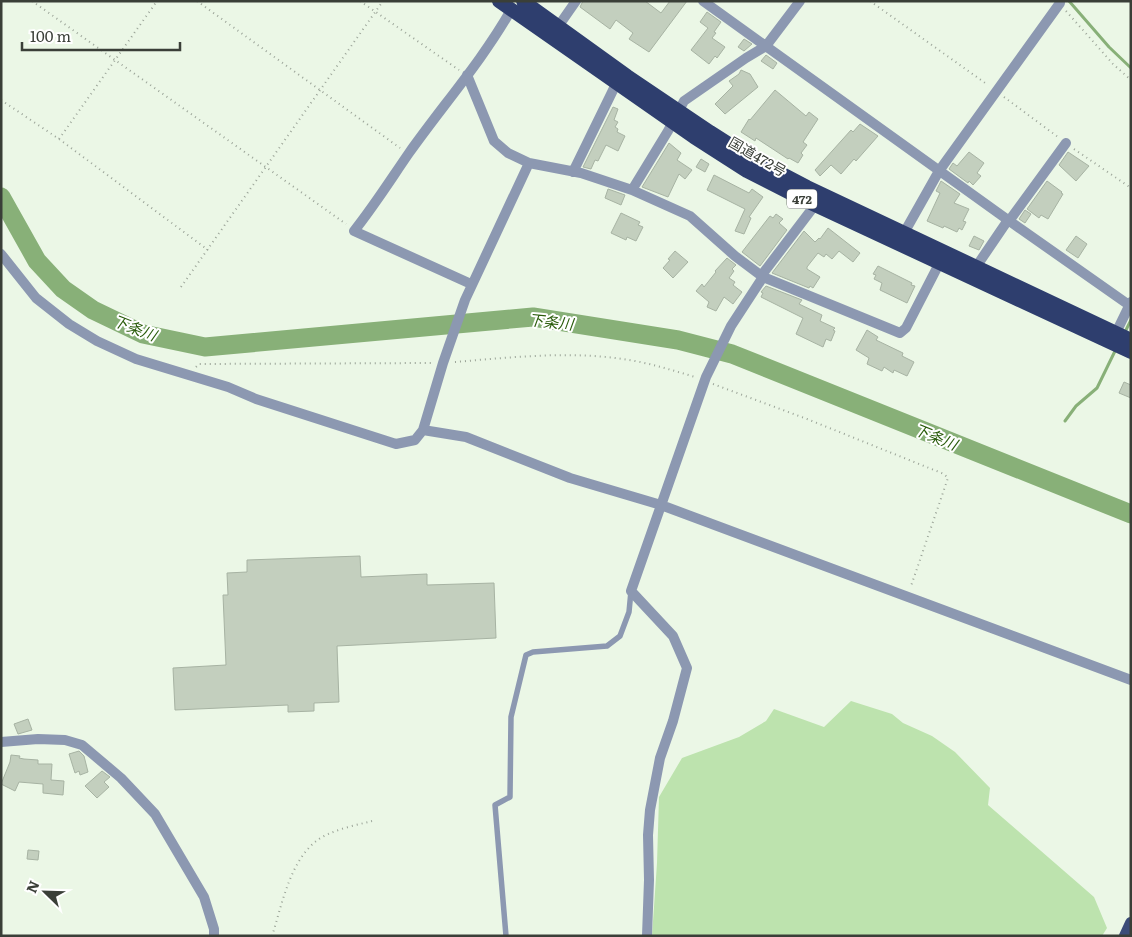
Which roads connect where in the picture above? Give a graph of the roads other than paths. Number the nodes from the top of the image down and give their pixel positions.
1 (499, 1) edge
2 (523, 1) edge
3 (576, 1) edge
4 (703, 1) edge
5 (800, 1) edge
6 (1060, 3) road end
7 (511, 10) junction
8 (554, 32) junction
9 (766, 46) junction
10 (467, 75) junction
11 (616, 84) junction
12 (675, 116) junction
13 (1066, 143) dead end
14 (529, 163) junction
15 (939, 171) junction
16 (572, 172) junction
17 (632, 190) junction
18 (815, 205) junction
19 (1008, 221) junction
20 (904, 233) junction
21 (1, 254) edge
22 (940, 262) junction
23 (976, 267) junction
24 (762, 277) junction
25 (471, 284) junction
26 (1130, 303) edge
27 (1113, 338) junction
28 (1131, 340) edge
29 (1131, 352) edge
30 (423, 430) junction
31 (661, 505) junction
32 (631, 591) junction
33 (1131, 680) edge
34 (1, 742) edge
35 (1131, 923) edge
36 (214, 936) edge
37 (506, 936) edge
38 (646, 936) edge
39 (1125, 936) edge

1 - 7 highway, 国道472号 / 472
2 - 8 highway, 国道472号 / 472
3 - 8 street
4 - 9 street
5 - 9 street
6 - 15 street
7 - 8 highway, 国道472号 / 472
7 - 10 street
8 - 11 highway, 国道472号 / 472
8 - 12 highway, 国道472号 / 472
9 - 12 street
9 - 15 street
10 - 14 street
10 - 25 street
11 - 12 highway, 国道472号 / 472
11 - 16 street
12 - 17 street
12 - 18 highway, 国道472号 / 472
12 - 20 highway, 国道472号 / 472
13 - 19 street
14 - 16 street
14 - 25 street
15 - 19 street
15 - 20 street
16 - 17 street
17 - 24 street
18 - 22 highway, 国道472号 / 472
18 - 24 street
19 - 23 street
19 - 26 street
20 - 23 highway, 国道472号 / 472
21 - 30 street
22 - 24 street
22 - 27 highway, 国道472号 / 472
23 - 27 highway, 国道472号 / 472
24 - 31 street
25 - 30 street
26 - 27 street
27 - 28 highway, 国道472号 / 472
27 - 29 highway, 国道472号 / 472
30 - 31 street
31 - 32 street
31 - 33 street
32 - 37 lane
32 - 38 street
34 - 36 street
35 - 39 main road

